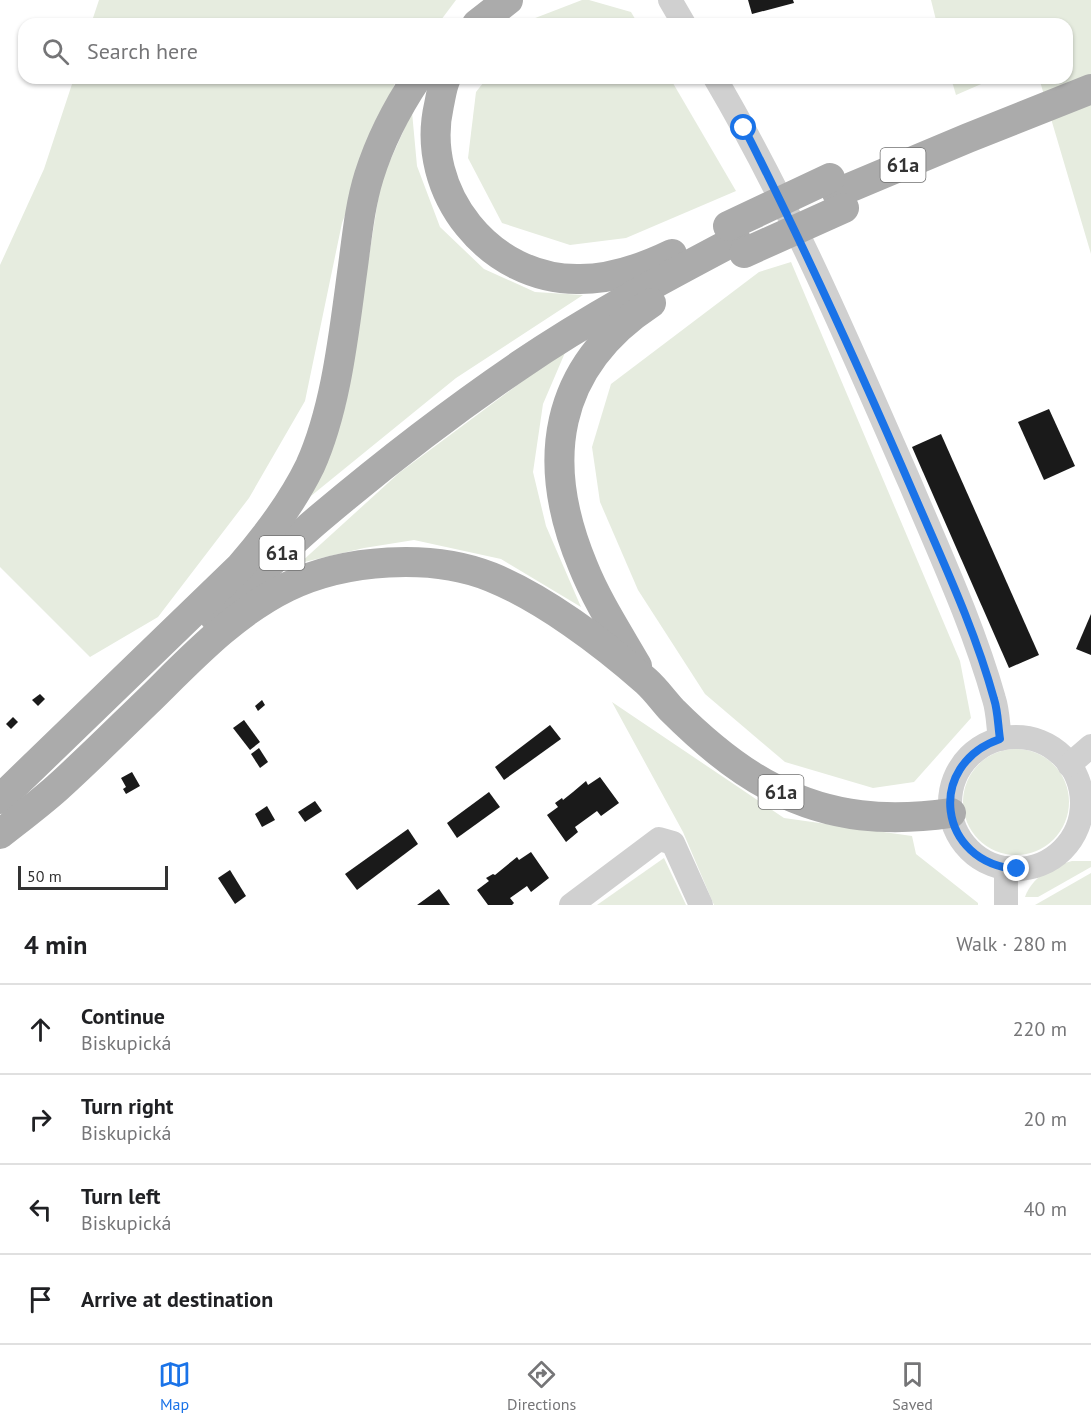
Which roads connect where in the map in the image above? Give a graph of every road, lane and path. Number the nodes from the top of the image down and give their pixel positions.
1 (508, 0) edge
2 (670, 0) edge
3 (485, 18) edge
4 (680, 18) edge
5 (413, 84) edge
6 (444, 84) edge
7 (718, 84) edge
8 (1091, 89) edge
9 (1091, 107) edge
10 (969, 141) junction
11 (736, 239) junction
12 (647, 681) junction
13 (1000, 739) junction
14 (1091, 746) edge
15 (1069, 765) junction
16 (0, 799) edge
17 (951, 813) junction
18 (0, 822) edge
19 (0, 834) edge
20 (1082, 837) edge
21 (1006, 868) junction
22 (571, 905) edge
23 (701, 905) edge
24 (1006, 905) edge

1 - 3 main road
2 - 4 street
5 - 16 main road, 61a
6 - 11 main road, 61a
7 - 13 street
8 - 10 main road, 61a
9 - 10 main road, 61a
10 - 11 main road, 61a
11 - 12 main road, 61a
11 - 18 main road, 61a
12 - 17 main road, 61a
12 - 19 main road, 61a
13 - 15 street
13 - 17 street
14 - 15 street
15 - 20 street
17 - 21 street
20 - 21 street
21 - 24 street
22 - 23 street

